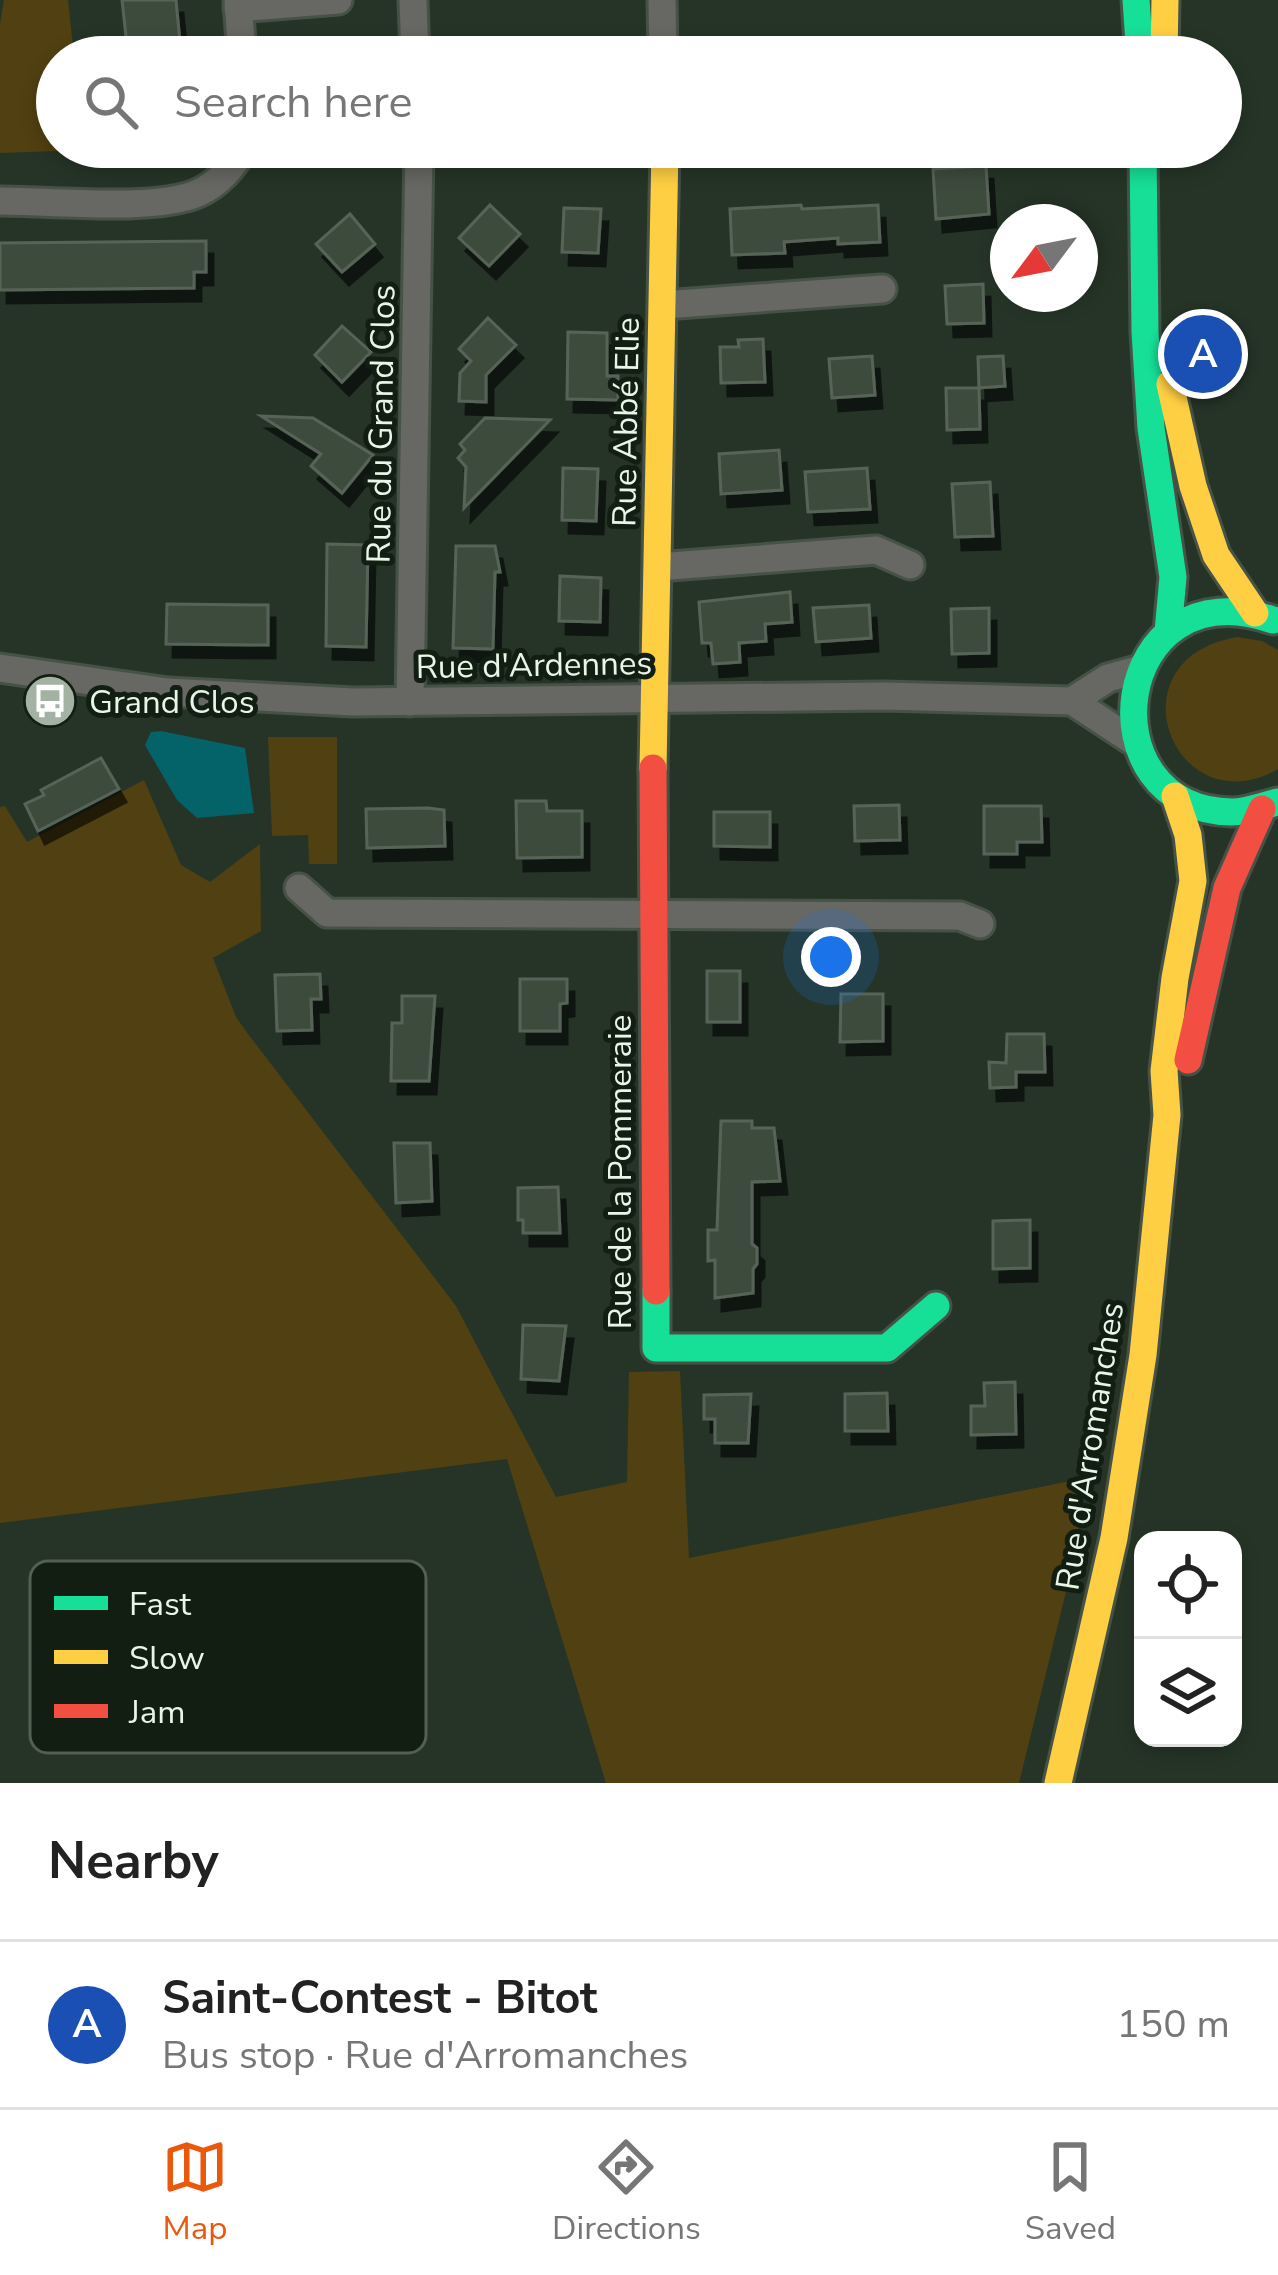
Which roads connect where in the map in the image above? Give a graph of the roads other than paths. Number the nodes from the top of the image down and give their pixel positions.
1 (338, 0) edge
2 (413, 0) edge
3 (662, 0) edge
4 (1136, 0) edge
5 (1165, 0) edge
6 (238, 4) edge
7 (240, 36) edge
8 (414, 36) edge
9 (663, 36) edge
10 (1139, 36) edge
11 (1164, 36) edge
12 (231, 168) edge
13 (419, 168) edge
14 (665, 168) edge
15 (1143, 168) edge
16 (1163, 168) edge
17 (0, 201) edge
18 (882, 289) dead end
19 (664, 305) junction
20 (910, 565) dead end
21 (658, 567) junction
22 (1266, 617) edge
23 (1168, 632) junction
24 (0, 668) edge
25 (1141, 669) junction
26 (653, 698) junction
27 (1072, 700) junction
28 (410, 702) junction
29 (1136, 743) junction
30 (1175, 796) junction
31 (1270, 805) edge
32 (299, 888) dead end
33 (653, 914) junction
34 (980, 924) dead end
35 (1168, 1115) junction
36 (936, 1306) dead end
37 (1058, 1783) edge

1 - 6 street
2 - 8 street
3 - 9 street
4 - 10 main road
5 - 11 main road
6 - 7 street
12 - 17 street
13 - 28 street, Rue du Grand Clos
14 - 19 main road, Rue Abbé Elie
15 - 23 main road
16 - 22 main road
18 - 19 street
19 - 21 main road, Rue Abbé Elie
20 - 21 street
21 - 26 main road, Rue Abbé Elie
22 - 23 main road
23 - 25 main road
24 - 28 street, Rue d'Ardennes
25 - 27 street, Rue d'Ardennes
25 - 29 main road
26 - 27 street, Rue d'Ardennes
26 - 28 street, Rue d'Ardennes
26 - 33 main road, Rue de la Pommeraie
27 - 29 street
29 - 30 main road
30 - 31 main road
30 - 35 main road
31 - 35 main road
32 - 33 street
33 - 34 street
33 - 36 main road, Rue de la Pommeraie
35 - 37 main road, Rue d'Arromanches

